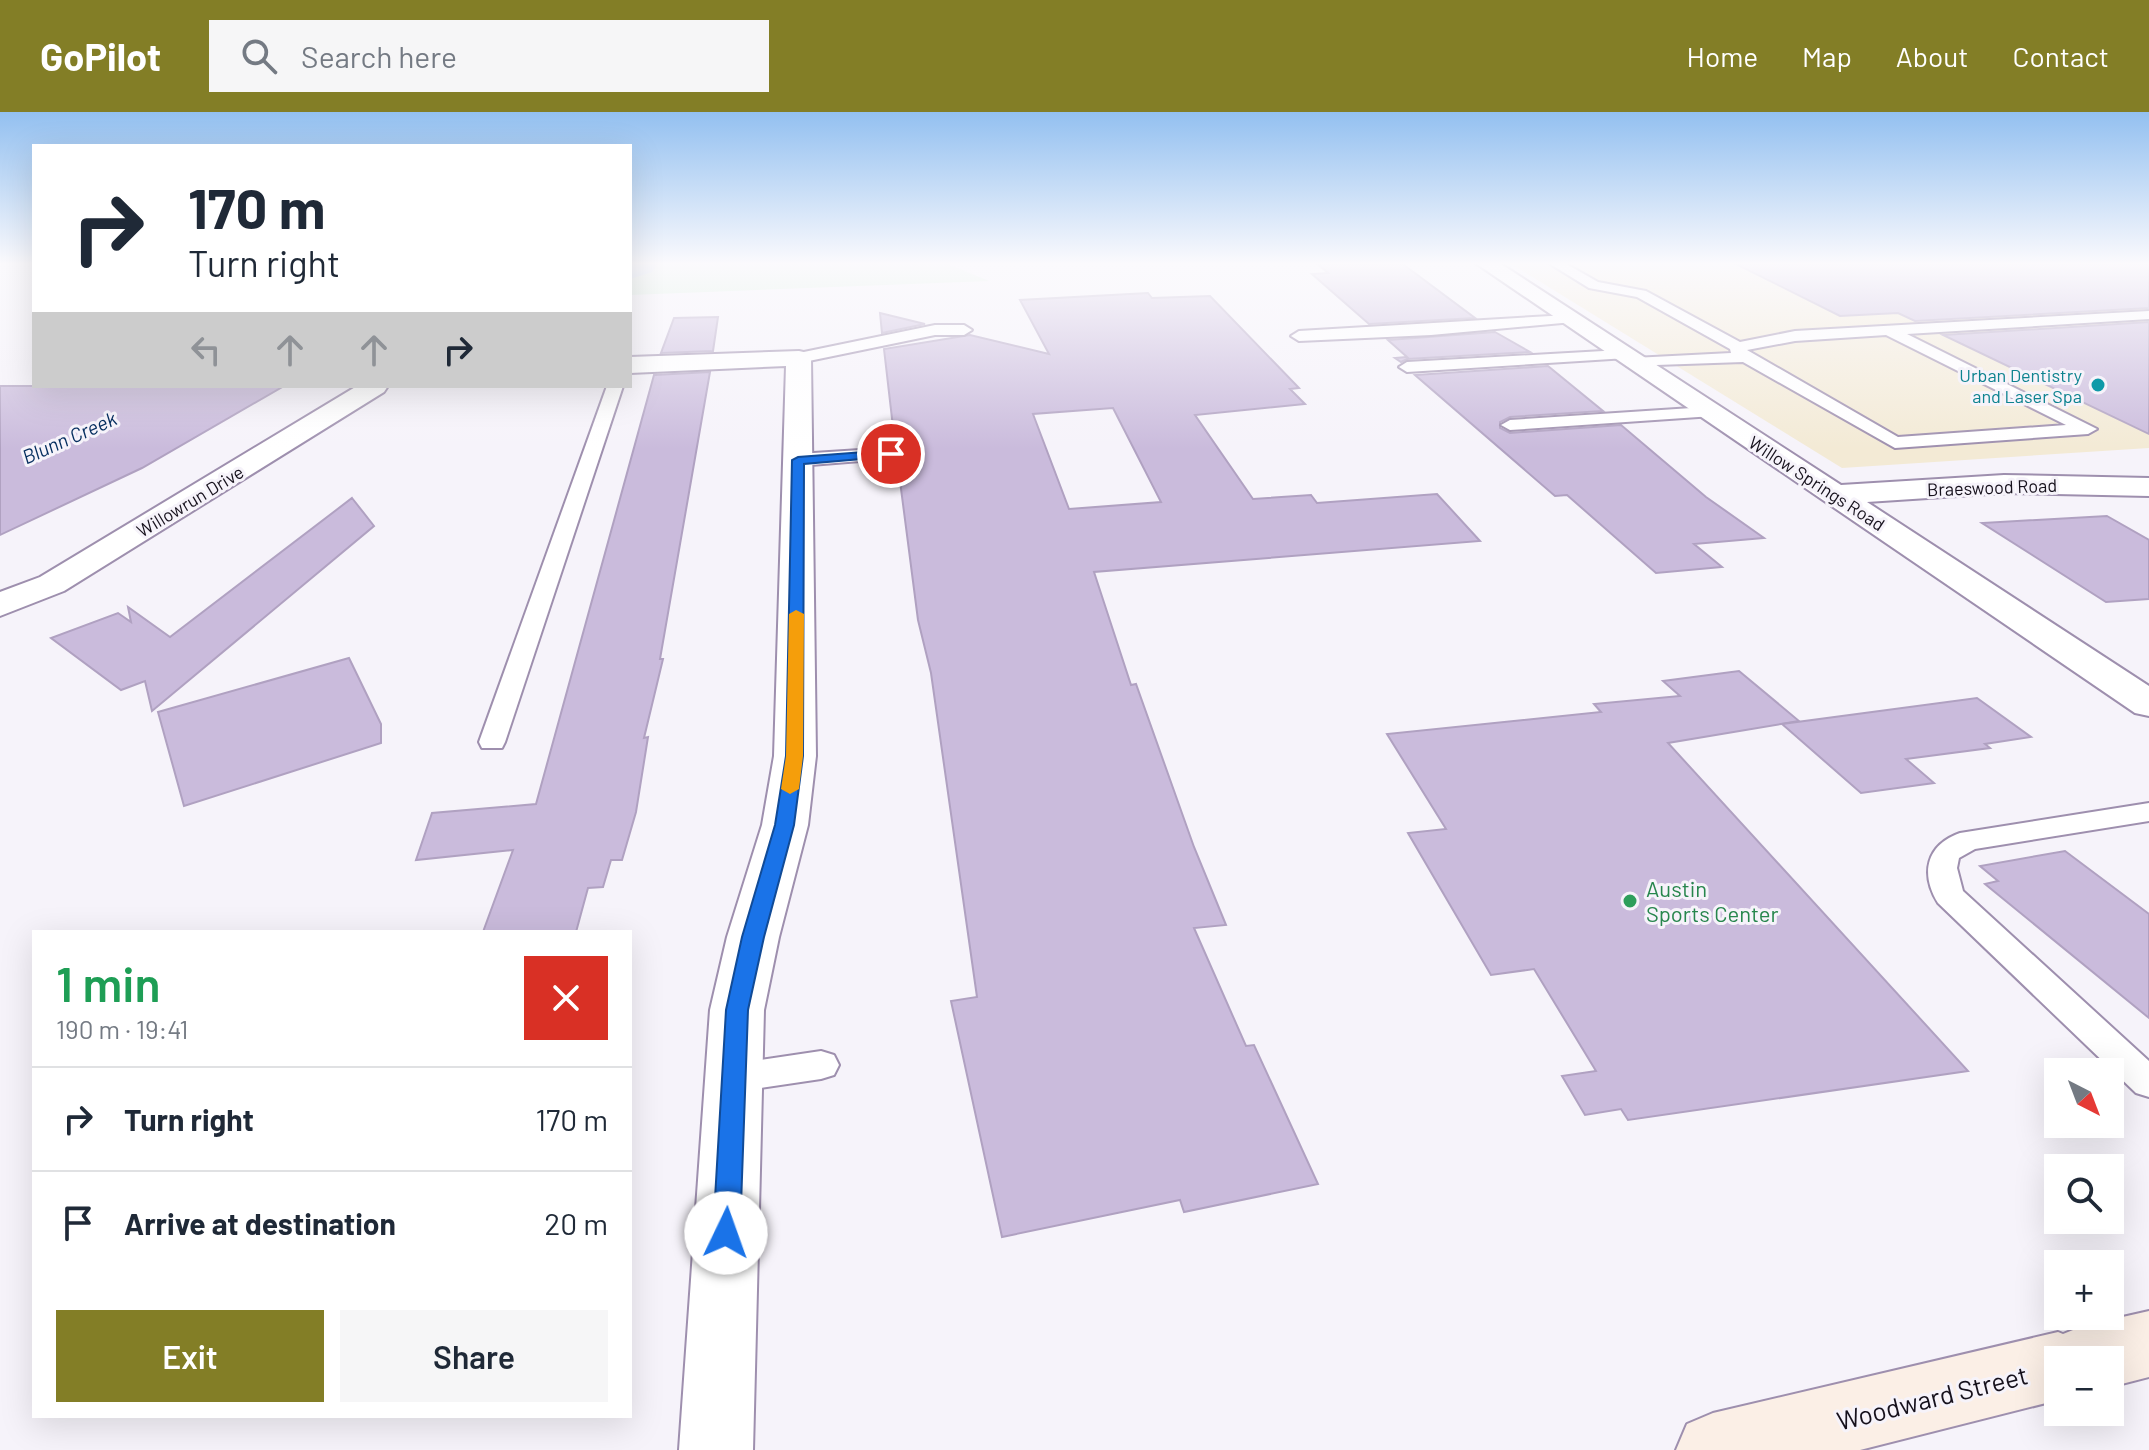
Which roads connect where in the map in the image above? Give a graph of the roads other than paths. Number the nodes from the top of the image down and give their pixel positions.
1 (1500, 324) edge
2 (1576, 324) edge
3 (1694, 324) edge
4 (1996, 324) edge
5 (964, 330) dead end
6 (1889, 331) junction
7 (1299, 336) dead end
8 (1742, 352) junction
9 (799, 358) junction
10 (1627, 359) junction
11 (632, 365) edge
12 (1407, 367) dead end
13 (372, 388) edge
14 (614, 388) edge
15 (1707, 412) junction
16 (1510, 425) dead end
17 (891, 454) dead end
18 (798, 460) junction
19 (2149, 487) edge
20 (1835, 495) junction
21 (0, 605) edge
22 (2149, 704) edge
23 (492, 742) dead end
24 (2149, 812) edge
25 (821, 1065) dead end
26 (734, 1078) junction
27 (2149, 1083) edge
28 (2149, 1344) edge
29 (2124, 1350) edge
30 (2044, 1369) edge
31 (716, 1450) edge
32 (1713, 1450) edge

1 - 7 lane
2 - 10 street, Willow Springs Road
3 - 8 lane
4 - 6 lane
5 - 9 lane
6 - 8 lane
6 - 8 lane
8 - 10 lane
9 - 11 street
9 - 18 street
10 - 12 lane
10 - 15 street, Willow Springs Road
13 - 21 street, Willowrun Drive
14 - 23 lane
15 - 16 lane
15 - 20 street, Willow Springs Road
17 - 18 lane
18 - 26 street
19 - 20 street, Braeswood Road
20 - 22 street, Willow Springs Road
24 - 27 lane
25 - 26 lane
26 - 31 street
28 - 29 street
30 - 32 street, Woodward Street

